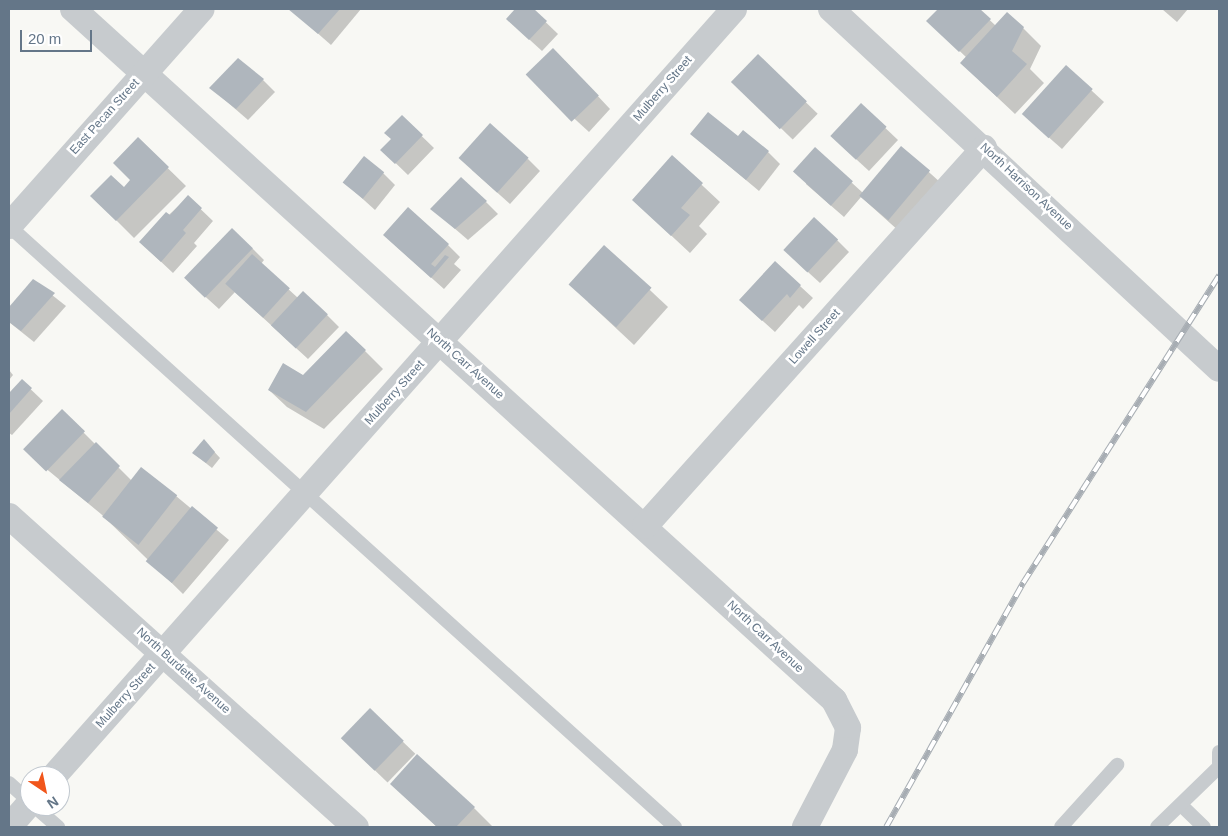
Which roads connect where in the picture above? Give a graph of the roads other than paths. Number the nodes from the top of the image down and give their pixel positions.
1 (73, 9) edge
2 (202, 9) edge
3 (734, 9) edge
4 (831, 9) edge
5 (145, 73) junction
6 (984, 148) junction
7 (9, 226) edge
8 (440, 342) junction
9 (1219, 369) edge
10 (305, 494) junction
11 (9, 516) edge
12 (645, 526) junction
13 (164, 653) junction
14 (1219, 752) edge
15 (1117, 765) dead end
16 (63, 766) edge
17 (1219, 768) edge
18 (9, 783) edge
19 (20, 793) edge
20 (1181, 805) junction
21 (20, 814) edge
22 (45, 816) edge
23 (9, 827) edge
24 (58, 827) edge
25 (356, 827) edge
26 (675, 827) edge
27 (805, 827) edge
28 (1061, 827) edge
29 (1157, 827) edge
30 (1204, 827) edge

1 - 5 street, North Carr Avenue
2 - 5 street, East Pecan Street
3 - 8 street, Mulberry Street
4 - 6 street, North Harrison Avenue
5 - 7 street, East Pecan Street
5 - 8 street, North Carr Avenue
6 - 9 street, North Harrison Avenue
6 - 12 street, Lowell Street
7 - 10 lane
8 - 10 street, Mulberry Street
8 - 12 street, North Carr Avenue
10 - 13 street, Mulberry Street
10 - 26 lane
11 - 13 street, North Burdette Avenue
12 - 27 street, North Carr Avenue
13 - 16 street, Mulberry Street
13 - 25 street, North Burdette Avenue
14 - 17 lane
15 - 28 lane
17 - 20 lane
18 - 19 lane
20 - 29 lane
20 - 30 lane
21 - 23 street
22 - 24 lane

